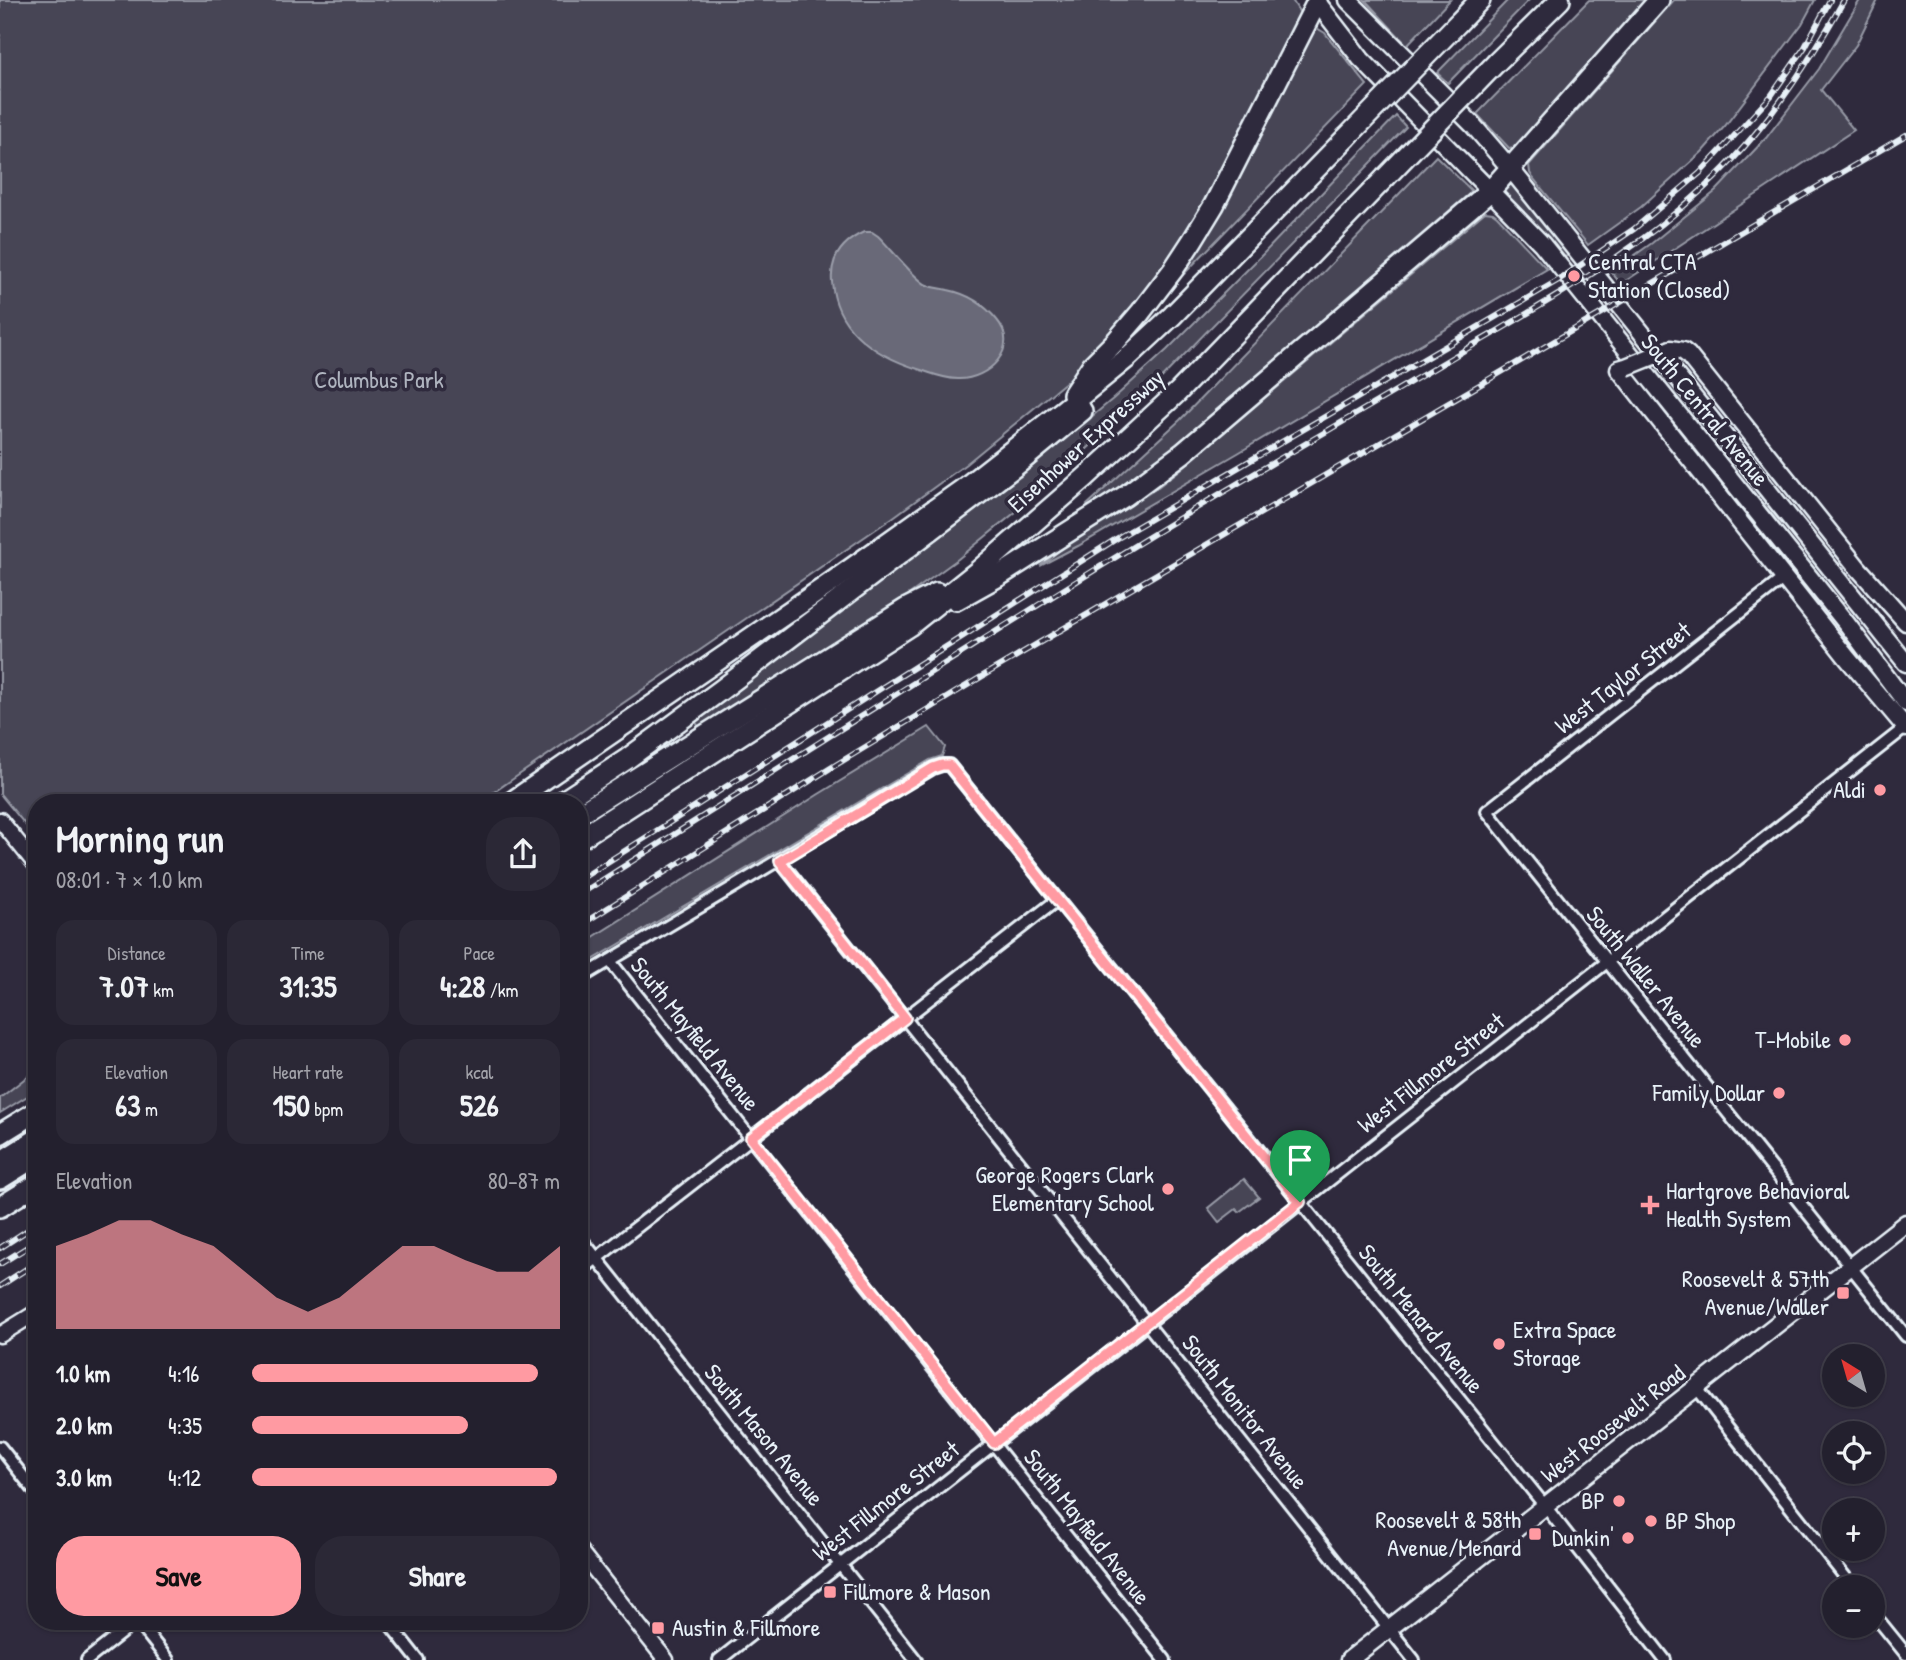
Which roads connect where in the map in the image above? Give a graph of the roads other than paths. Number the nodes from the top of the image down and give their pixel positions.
1 (1349, 0) edge
2 (1480, 0) edge
3 (1560, 0) edge
4 (1659, 0) edge
5 (1318, 1) edge
6 (1510, 168) junction
7 (1490, 191) junction
8 (1126, 359) junction
9 (1061, 412) junction
10 (978, 571) junction
11 (1784, 578) junction
12 (1892, 607) junction
13 (1873, 622) junction
14 (1906, 622) edge
15 (909, 626) junction
16 (1906, 663) edge
17 (1906, 703) edge
18 (1906, 728) edge
19 (523, 794) edge
20 (574, 794) edge
21 (588, 808) edge
22 (1487, 811) joint
23 (0, 820) edge
24 (588, 833) edge
25 (28, 855) edge
26 (780, 861) junction
27 (1057, 900) junction
28 (610, 961) junction
29 (1607, 962) junction
30 (588, 974) edge
31 (905, 1018) junction
32 (28, 1117) edge
33 (0, 1134) edge
34 (751, 1138) junction
35 (28, 1145) edge
36 (0, 1162) edge
37 (28, 1162) edge
38 (0, 1179) edge
39 (28, 1190) edge
40 (1300, 1202) junction
41 (0, 1207) edge
42 (1906, 1223) edge
43 (588, 1248) edge
44 (597, 1258) junction
45 (588, 1265) edge
46 (1851, 1266) junction
47 (28, 1318) edge
48 (1147, 1323) junction
49 (0, 1335) edge
50 (1906, 1336) edge
51 (1696, 1387) junction
52 (994, 1443) junction
53 (0, 1447) edge
54 (28, 1483) edge
55 (1545, 1506) junction
56 (588, 1561) edge
57 (840, 1564) junction
58 (1844, 1575) edge
59 (1885, 1628) edge
60 (1389, 1629) junction
61 (126, 1630) edge
62 (143, 1630) edge
63 (394, 1630) edge
64 (1906, 1654) edge
65 (87, 1660) edge
66 (168, 1660) edge
67 (418, 1660) edge
68 (666, 1660) edge
69 (719, 1660) edge
70 (916, 1660) edge
71 (1166, 1660) edge
72 (1349, 1660) edge
73 (1414, 1660) edge
74 (1665, 1660) edge

1 - 6 main road, South Central Avenue
2 - 8 highway, Eisenhower Expressway, bridge
3 - 10 highway, Eisenhower Expressway, bridge
4 - 6 highway
5 - 7 main road, South Central Avenue
5 - 9 highway
6 - 7 highway
6 - 13 main road, South Central Avenue
7 - 15 highway
7 - 17 main road, South Central Avenue
8 - 9 highway, Eisenhower Expressway
8 - 20 highway
9 - 19 highway, Eisenhower Expressway
10 - 15 highway, Eisenhower Expressway
10 - 21 highway
11 - 12 main road, bridge
11 - 18 main road
11 - 22 street, West Taylor Street
12 - 13 main road
12 - 14 main road
13 - 16 main road, South Central Avenue
15 - 24 highway, Eisenhower Expressway
18 - 29 street, West Fillmore Street
22 - 29 street, South Waller Avenue
23 - 25 street
26 - 27 street, South Menard Avenue
26 - 28 street
26 - 31 street, South Monitor Avenue
27 - 31 street
27 - 40 street, South Menard Avenue
28 - 30 street
28 - 34 street, South Mayfield Avenue
29 - 40 street, West Fillmore Street
29 - 46 street, South Waller Avenue
31 - 34 street
31 - 48 street, South Monitor Avenue
32 - 33 highway
34 - 44 street
34 - 52 street, South Mayfield Avenue
35 - 36 highway
37 - 38 highway
39 - 41 highway
40 - 48 street, West Fillmore Street
40 - 55 street, South Menard Avenue
42 - 46 main road, West Roosevelt Road
43 - 44 street, South Mason Avenue
44 - 45 street
44 - 57 street, South Mason Avenue
46 - 50 street, South Waller Avenue
46 - 51 main road, West Roosevelt Road
47 - 49 street
48 - 52 street, West Fillmore Street
48 - 60 street, South Monitor Avenue
51 - 55 main road, West Roosevelt Road
51 - 58 street
52 - 57 street, West Fillmore Street
52 - 71 street, South Mayfield Avenue
53 - 54 street
55 - 60 main road, West Roosevelt Road
55 - 74 street, South Menard Avenue
56 - 68 street
57 - 69 street, West Fillmore Street
57 - 70 street, South Mason Avenue
59 - 64 street
60 - 72 main road, West Roosevelt Road
60 - 73 street, South Monitor Avenue
61 - 65 street
62 - 66 street
63 - 67 street

